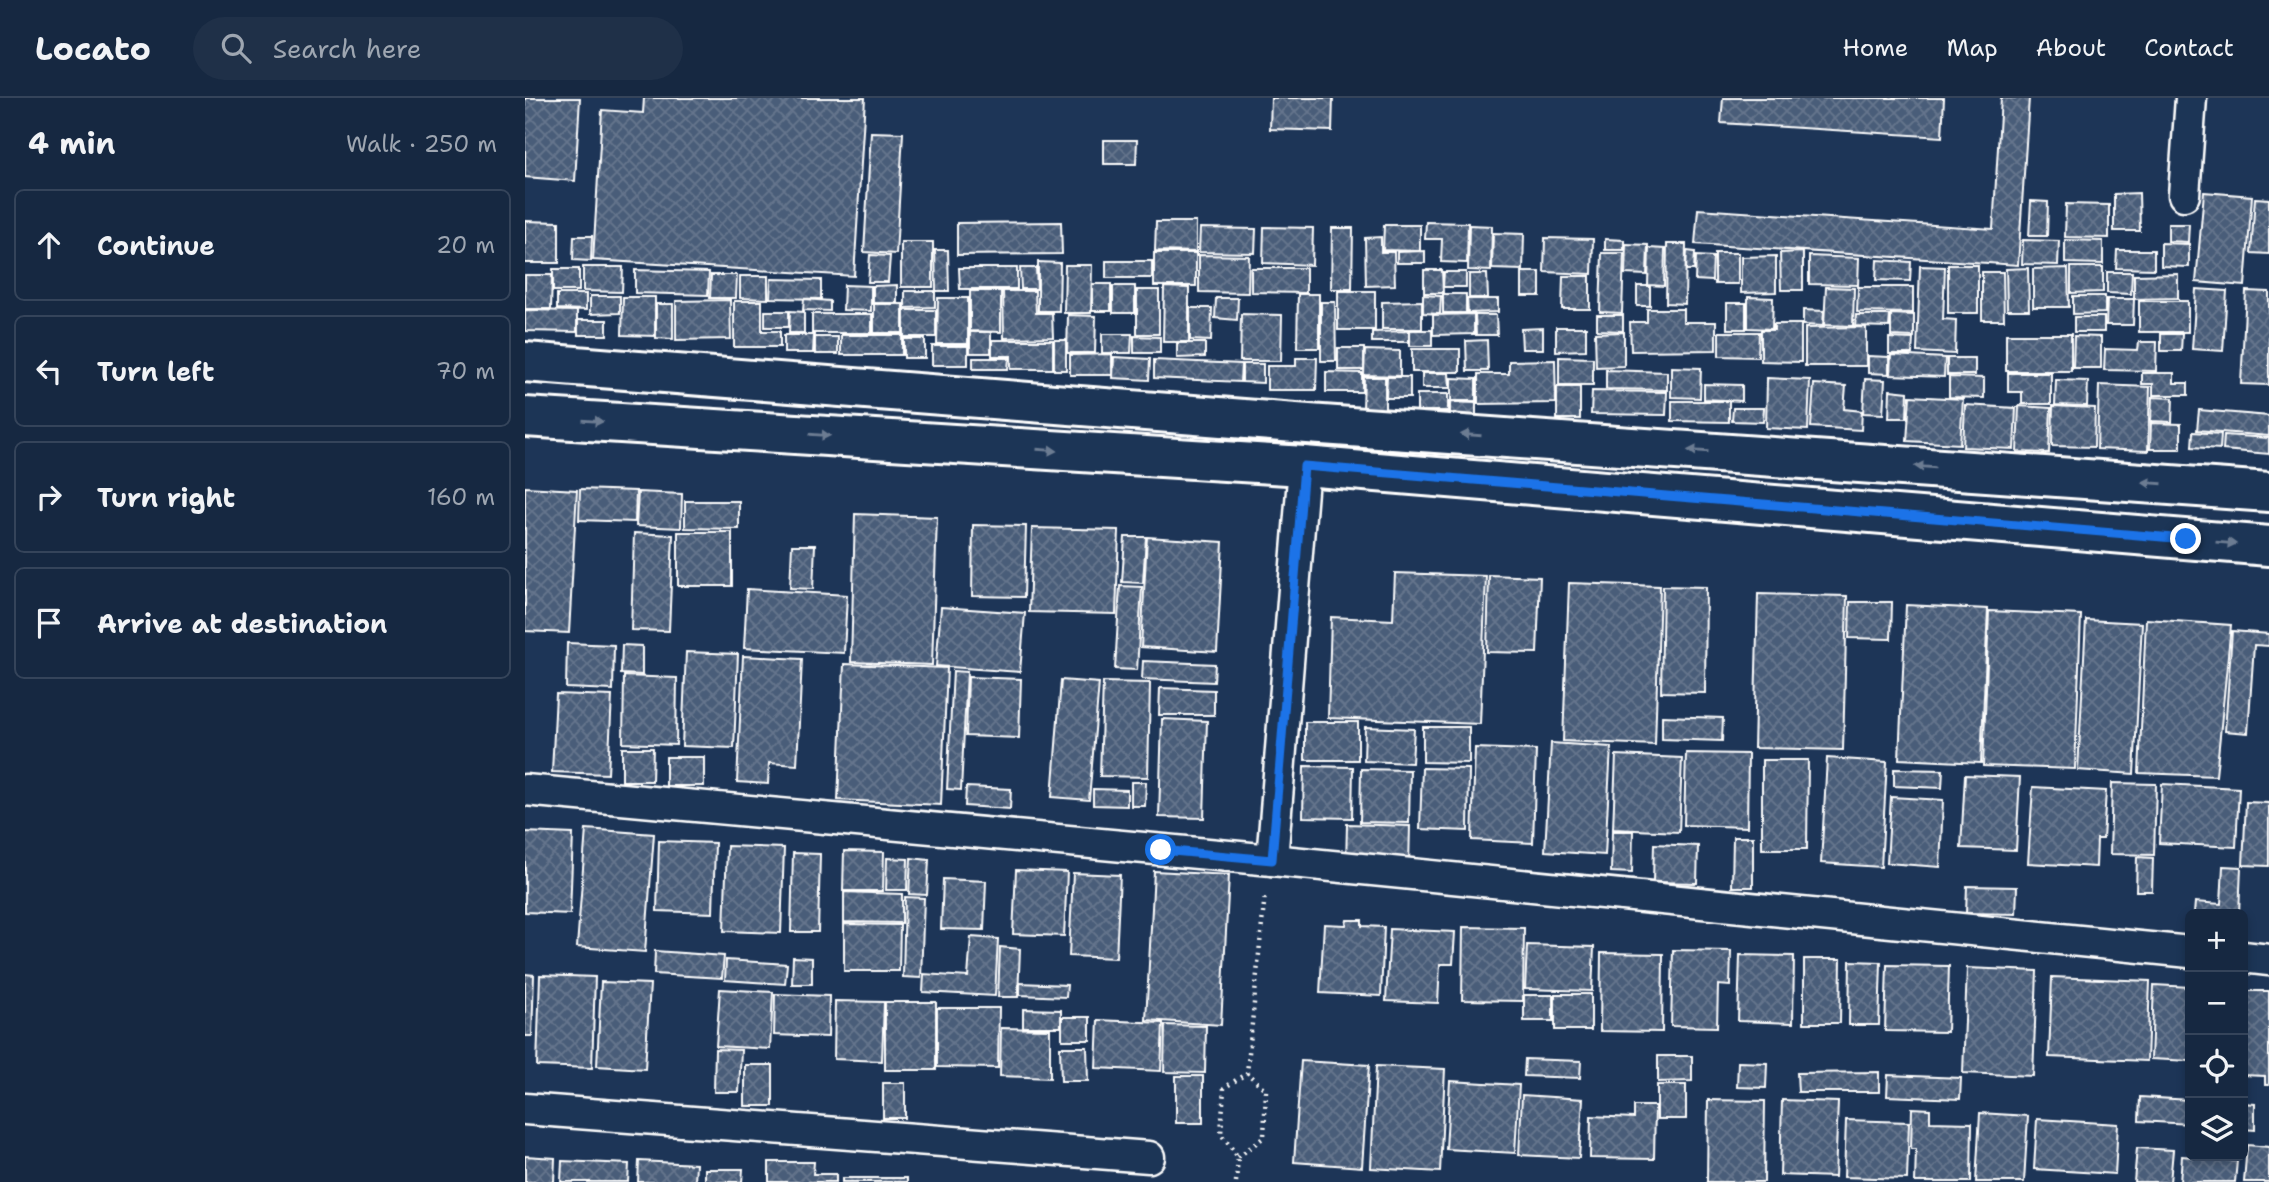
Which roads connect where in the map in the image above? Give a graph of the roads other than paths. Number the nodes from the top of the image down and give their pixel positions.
1 (2191, 98) edge
2 (2184, 194) dead end
3 (525, 362) edge
4 (525, 416) edge
5 (1304, 466) junction
6 (2269, 492) edge
7 (2269, 546) edge
8 (525, 790) edge
9 (1272, 860) junction
10 (2185, 951) edge
11 (2248, 958) edge
12 (2269, 960) edge
13 (525, 1109) edge
14 (1149, 1157) dead end

1 - 2 street
6 -> 3 main road
4 -> 5 main road
5 -> 7 main road
5 - 9 street
8 - 9 street
9 - 10 street
11 - 12 street
13 - 14 street

